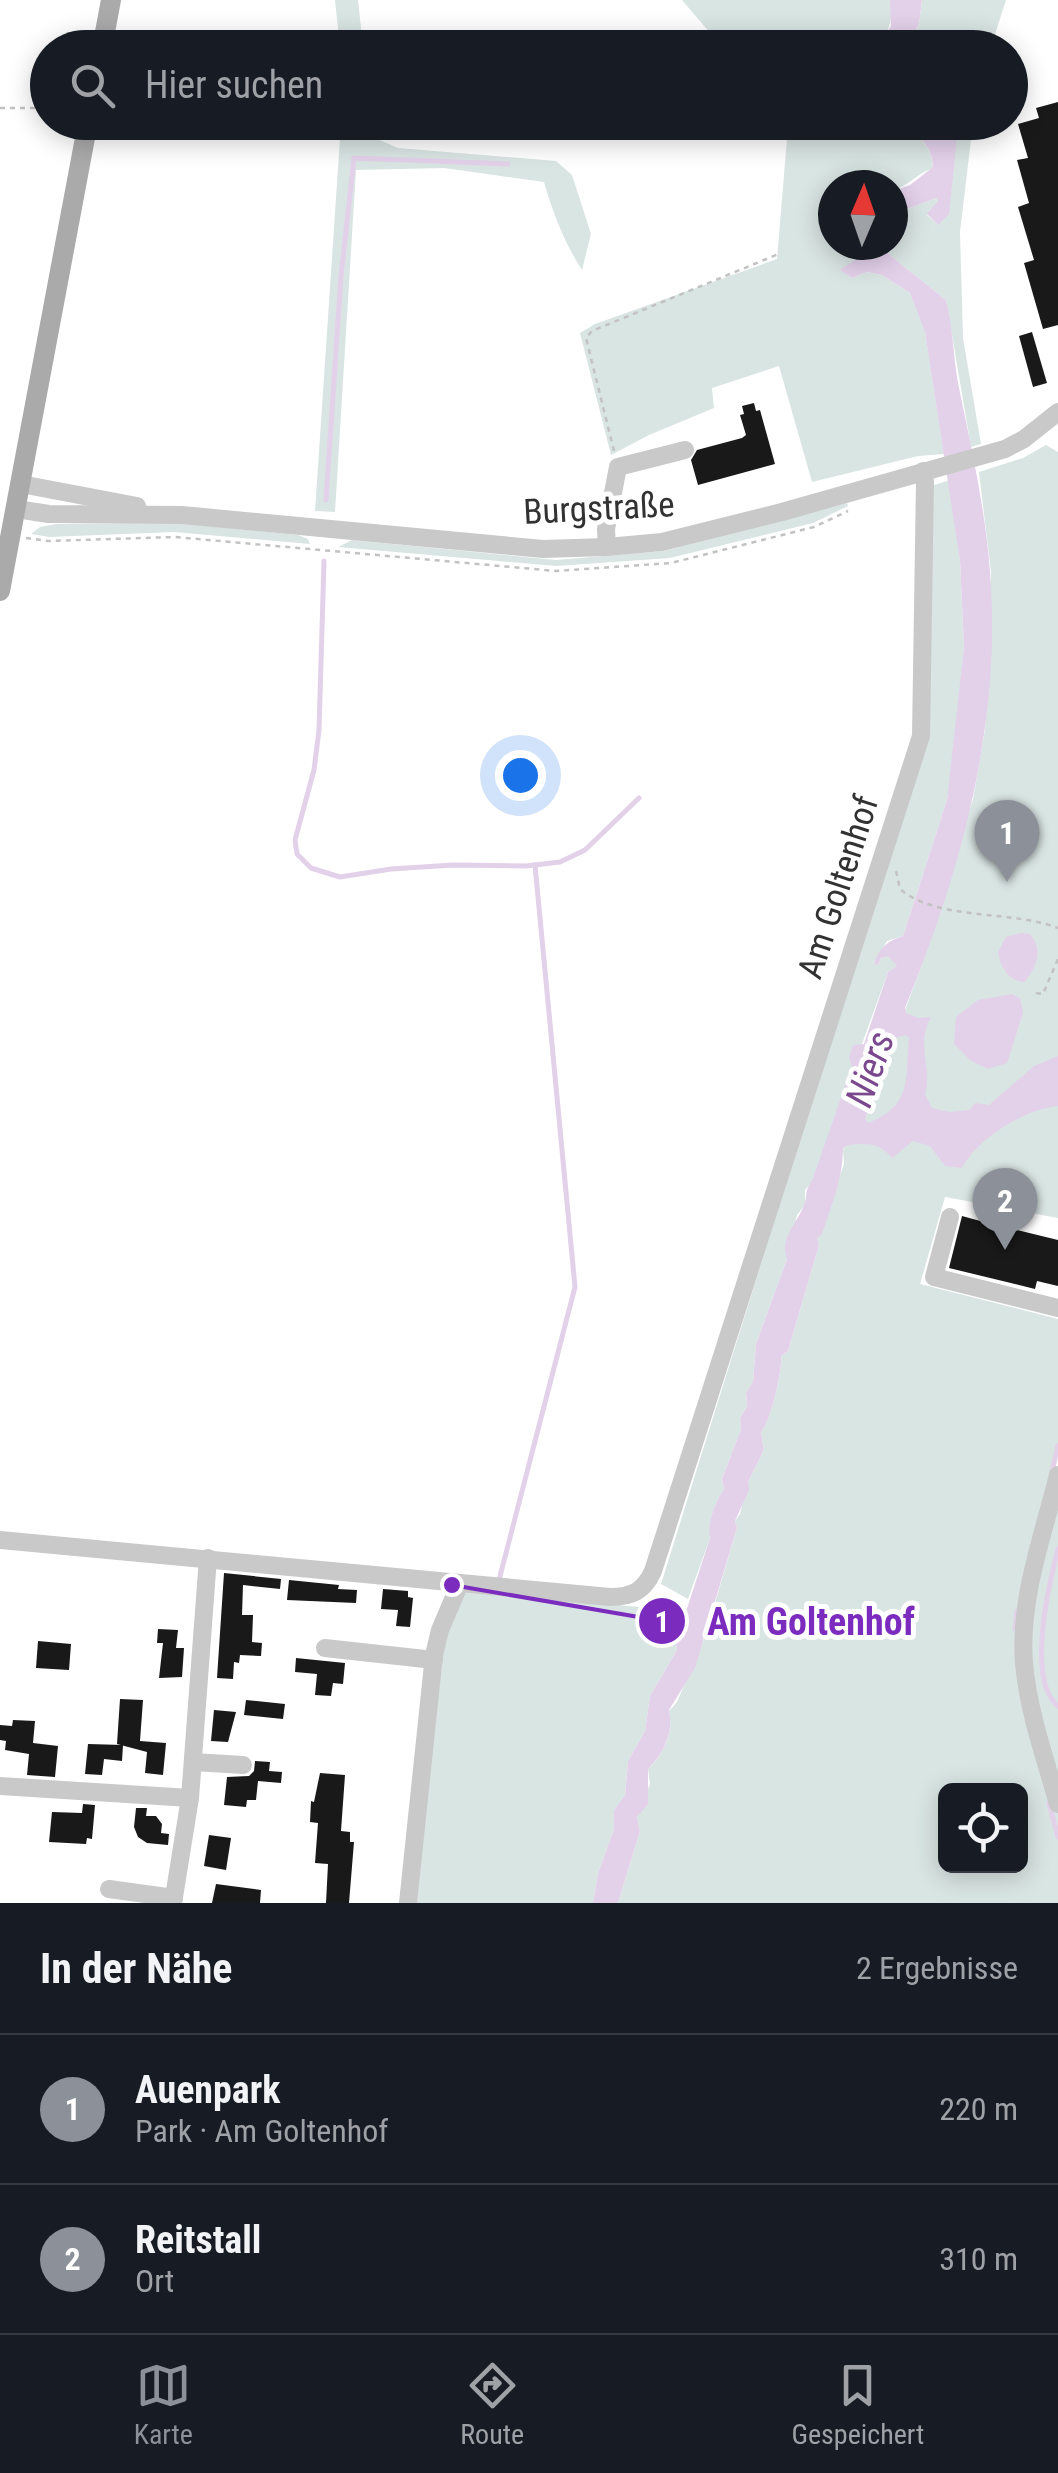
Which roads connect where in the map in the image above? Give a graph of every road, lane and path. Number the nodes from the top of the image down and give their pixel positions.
1 (111, 0) edge
2 (105, 30) edge
3 (0, 108) edge
4 (30, 108) edge
5 (85, 140) edge
6 (781, 253) dead end
7 (1058, 412) edge
8 (685, 450) dead end
9 (618, 468) junction
10 (930, 469) junction
11 (21, 484) junction
12 (16, 509) junction
13 (182, 515) junction
14 (607, 547) junction
15 (0, 591) edge
16 (884, 851) junction
17 (1058, 928) edge
18 (1058, 959) edge
19 (1036, 993) dead end
20 (950, 1217) dead end
21 (1058, 1308) edge
22 (1058, 1475) edge
23 (0, 1540) edge
24 (208, 1558) junction
25 (460, 1583) junction
26 (644, 1587) junction
27 (685, 1611) dead end
28 (325, 1648) dead end
29 (434, 1660) junction
30 (193, 1762) junction
31 (243, 1765) dead end
32 (0, 1786) edge
33 (190, 1798) junction
34 (1058, 1804) edge
35 (109, 1889) dead end
36 (174, 1900) edge
37 (408, 1903) edge

1 - 2 main road
3 - 4 path
5 - 11 main road
6 - 9 path
7 - 10 street, Burgstraße
8 - 9 street
9 - 14 street
10 - 14 street, Burgstraße
10 - 16 street, Am Goltenhof
11 - 12 main road
11 - 13 street, Burgstraße
12 - 13 street, Burgstraße
12 - 15 main road
13 - 14 street, Burgstraße
16 - 17 path
16 - 26 street, Am Goltenhof
18 - 19 path
20 - 21 street
22 - 34 street
23 - 24 street
24 - 25 street
24 - 30 street
25 - 26 street
25 - 29 street
26 - 27 path
28 - 29 street
29 - 37 street
30 - 31 street
30 - 33 street
32 - 33 street
33 - 36 street
35 - 36 street

